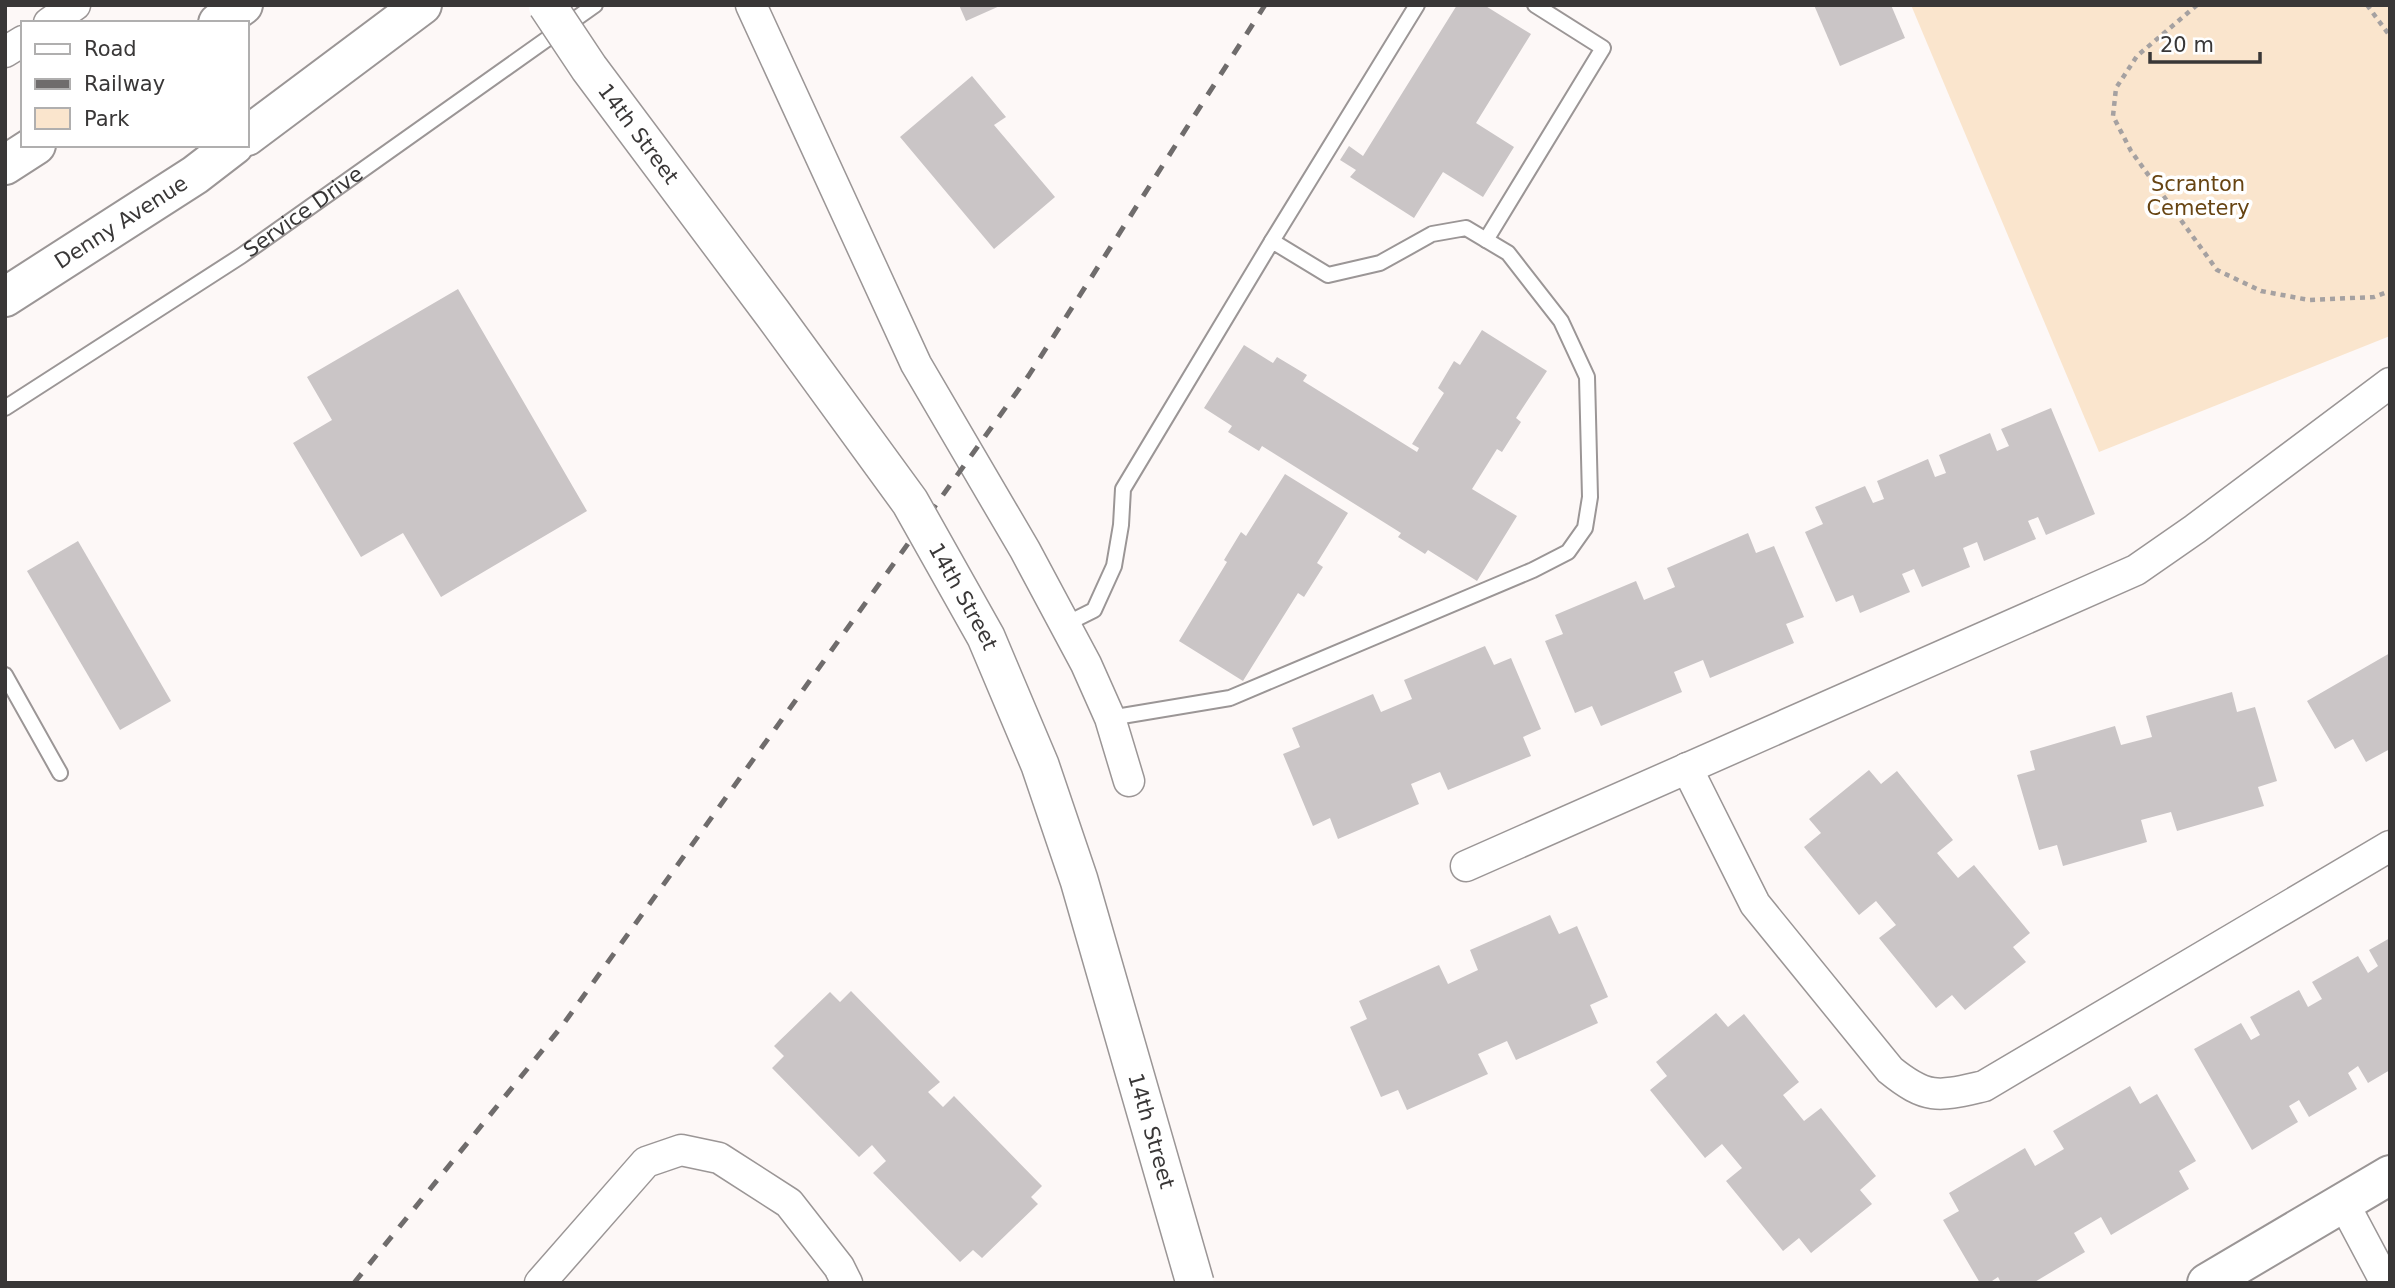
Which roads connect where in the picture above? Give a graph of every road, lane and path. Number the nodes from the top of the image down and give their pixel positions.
1 (75, 5) edge
2 (243, 5) edge
3 (422, 5) edge
4 (547, 5) edge
5 (595, 5) edge
6 (751, 5) edge
7 (1417, 5) edge
8 (1535, 5) edge
9 (2197, 5) edge
10 (2367, 5) edge
11 (52, 21) edge
12 (221, 21) edge
13 (2390, 36) edge
14 (21, 42) edge
15 (5, 52) edge
16 (248, 135) edge
17 (33, 147) edge
18 (231, 147) edge
19 (5, 166) edge
20 (1486, 240) junction
21 (1272, 241) junction
22 (2390, 291) edge
23 (5, 297) edge
24 (2390, 383) edge
25 (5, 408) edge
26 (1066, 624) junction
27 (5, 675) edge
28 (1110, 718) junction
29 (1687, 768) junction
30 (60, 773) dead end
31 (1129, 781) dead end
32 (2390, 846) edge
33 (1466, 866) dead end
34 (2390, 1175) edge
35 (2343, 1202) junction
36 (540, 1283) edge
37 (847, 1283) edge
38 (1195, 1283) edge
39 (2207, 1283) edge
40 (2386, 1283) edge

1 - 11 street
2 - 12 main road
3 - 16 main road
4 - 38 street, 14th Street, bridge
5 - 25 lane, Service Drive
6 - 26 street
7 - 21 lane
8 - 20 lane
9 - 22 path
10 - 13 path
14 - 15 street
17 - 19 main road
18 - 23 main road, Denny Avenue
20 - 21 lane
20 - 28 lane
21 - 26 lane
24 - 29 street
26 - 28 street
27 - 30 lane
28 - 31 street
29 - 32 street
29 - 33 street
34 - 35 main road
35 - 39 main road
35 - 40 street
36 - 37 street

